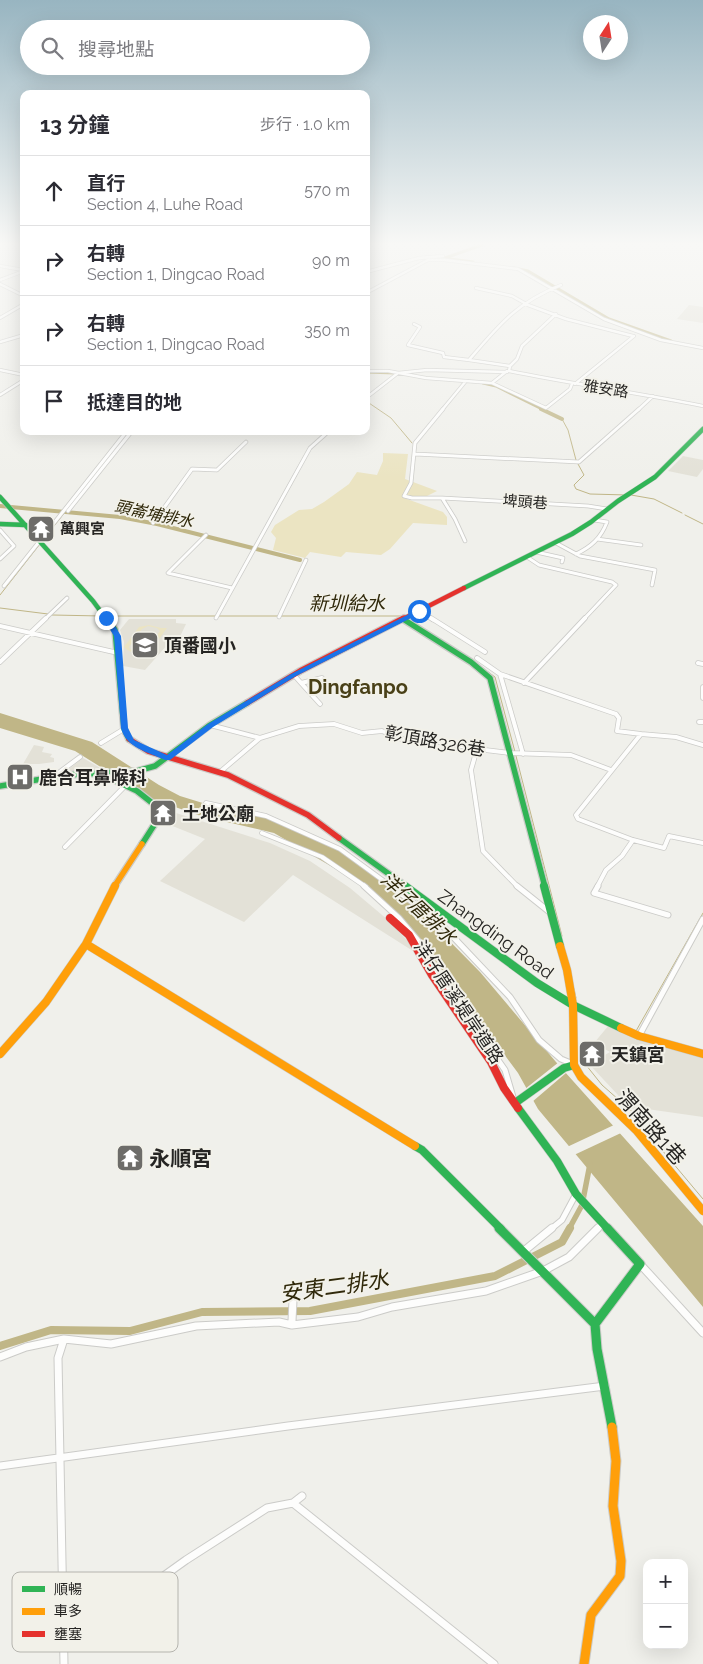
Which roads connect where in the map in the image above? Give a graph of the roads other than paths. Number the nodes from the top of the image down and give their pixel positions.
1 (503, 323) edge
2 (547, 323) edge
3 (582, 323) edge
4 (614, 323) edge
5 (414, 324) dead end
6 (638, 332) junction
7 (633, 336) junction
8 (20, 337) edge
9 (0, 342) edge
10 (703, 348) edge
11 (469, 360) junction
12 (508, 369) junction
13 (0, 370) edge
14 (370, 371) edge
15 (398, 372) junction
16 (20, 374) edge
17 (465, 381) junction
18 (20, 382) edge
19 (492, 384) junction
20 (573, 384) junction
21 (0, 395) edge
22 (370, 395) edge
23 (653, 396) junction
24 (703, 406) edge
25 (703, 429) edge
26 (124, 435) edge
27 (129, 435) edge
28 (325, 435) edge
29 (246, 442) dead end
30 (414, 454) junction
31 (0, 497) edge
32 (442, 498) junction
33 (607, 509) junction
34 (68, 512) dead end
35 (594, 520) junction
36 (153, 523) dead end
37 (0, 524) edge
38 (26, 525) junction
39 (0, 530) edge
40 (204, 536) dead end
41 (597, 539) junction
42 (40, 541) junction
43 (464, 541) dead end
44 (556, 543) junction
45 (641, 545) dead end
46 (536, 552) junction
47 (576, 554) junction
48 (526, 557) junction
49 (0, 559) edge
50 (306, 560) dead end
51 (562, 562) dead end
52 (652, 585) dead end
53 (4, 586) dead end
54 (232, 588) junction
55 (67, 598) dead end
56 (419, 611) junction
57 (217, 616) dead end
58 (279, 617) dead end
59 (403, 619) junction
60 (0, 626) edge
61 (31, 634) junction
62 (485, 652) dead end
63 (118, 654) junction
64 (476, 658) dead end
65 (0, 662) edge
66 (500, 674) junction
67 (294, 675) junction
68 (322, 678) dead end
69 (301, 683) junction
70 (524, 683) junction
71 (703, 687) edge
72 (703, 698) edge
73 (320, 704) dead end
74 (210, 725) junction
75 (124, 728) junction
76 (641, 734) junction
77 (260, 738) junction
78 (101, 742) dead end
79 (703, 746) edge
80 (476, 749) junction
81 (511, 753) junction
82 (521, 754) junction
83 (80, 757) dead end
84 (168, 758) junction
85 (611, 770) junction
86 (220, 772) junction
87 (100, 773) junction
88 (53, 777) junction
89 (126, 785) junction
90 (0, 786) edge
91 (206, 803) dead end
92 (262, 833) dead end
93 (633, 840) junction
94 (703, 843) edge
95 (65, 847) dead end
96 (553, 914) junction
97 (668, 915) dead end
98 (390, 918) dead end
99 (703, 919) edge
100 (86, 944) junction
101 (577, 1006) junction
102 (639, 1036) junction
103 (0, 1054) edge
104 (703, 1054) edge
105 (574, 1065) junction
106 (515, 1103) junction
107 (576, 1194) junction
108 (703, 1211) edge
109 (602, 1223) junction
110 (526, 1252) junction
111 (640, 1264) junction
112 (541, 1270) junction
113 (293, 1300) dead end
114 (292, 1321) dead end
115 (594, 1324) junction
116 (703, 1333) edge
117 (65, 1338) junction
118 (0, 1357) edge
119 (604, 1386) junction
120 (60, 1456) junction
121 (0, 1466) edge
122 (62, 1572) edge
123 (169, 1572) edge
124 (494, 1664) edge
125 (584, 1664) edge

1 - 11 street
2 - 12 street
3 - 7 street
4 - 6 street
5 - 11 street
6 - 7 street
6 - 10 street
7 - 20 street
8 - 9 street
11 - 12 street
12 - 15 street, 雅安路
12 - 19 street
12 - 20 street, 雅安路
13 - 16 street
14 - 15 street
15 - 17 street
15 - 22 street
17 - 19 street
17 - 30 street
18 - 21 street
19 - 20 street
20 - 23 street, 雅安路
23 - 24 street, 雅安路
23 - 30 street
25 - 33 street
26 - 42 street
27 - 34 street
28 - 54 street
29 - 36 street
30 - 32 street, 埤頭巷
31 - 38 street
32 - 33 street, 埤頭巷
32 - 43 street
33 - 35 street
35 - 41 street
35 - 44 street
37 - 38 street
38 - 42 street
39 - 49 street
40 - 54 street
41 - 45 street
41 - 47 street
42 - 53 street
42 - 63 street
44 - 46 street
44 - 47 street
46 - 48 street
46 - 51 street
47 - 52 street
48 - 56 street
48 - 70 street
50 - 58 street
54 - 57 street
55 - 61 street
56 - 59 street
56 - 62 street
59 - 67 street
59 - 81 street
60 - 61 street
61 - 63 street
61 - 65 street
63 - 75 street
64 - 66 street
66 - 70 street
66 - 82 street
67 - 69 street
67 - 74 street
68 - 69 street
69 - 73 street
70 - 76 street
71 - 72 street
74 - 77 street
74 - 84 street
75 - 78 street
75 - 84 street, Zhangding Road
76 - 79 street
76 - 85 street
77 - 80 street, 彰頂路326巷
77 - 86 street
80 - 81 street, 彰頂路326巷
80 - 96 street
81 - 82 street, 彰頂路326巷
81 - 96 street
82 - 85 street, 彰頂路326巷
83 - 88 street
84 - 86 street, Zhangding Road
84 - 87 street
85 - 93 street
86 - 101 street, Zhangding Road
87 - 88 street
87 - 89 street
88 - 90 street
89 - 95 street
89 - 100 street
91 - 105 street, 洋仔厝溪堤岸道路
92 - 106 street, 洋仔厝溪堤岸道路
93 - 94 street
93 - 97 street
96 - 101 street
98 - 106 street
99 - 102 street
100 - 103 street
100 - 110 street
101 - 102 street, Zhangding Road
101 - 105 street
102 - 104 street, Zhangding Road
105 - 106 street
105 - 108 street, 渭南路1巷
106 - 107 street
107 - 109 street
107 - 110 street
109 - 111 street
109 - 112 street
110 - 112 street
111 - 115 street
111 - 116 street
112 - 115 street
112 - 117 street
113 - 114 street
115 - 119 street
117 - 118 street
117 - 120 street
119 - 120 street
119 - 125 street
120 - 121 street
120 - 122 street
123 - 124 street

